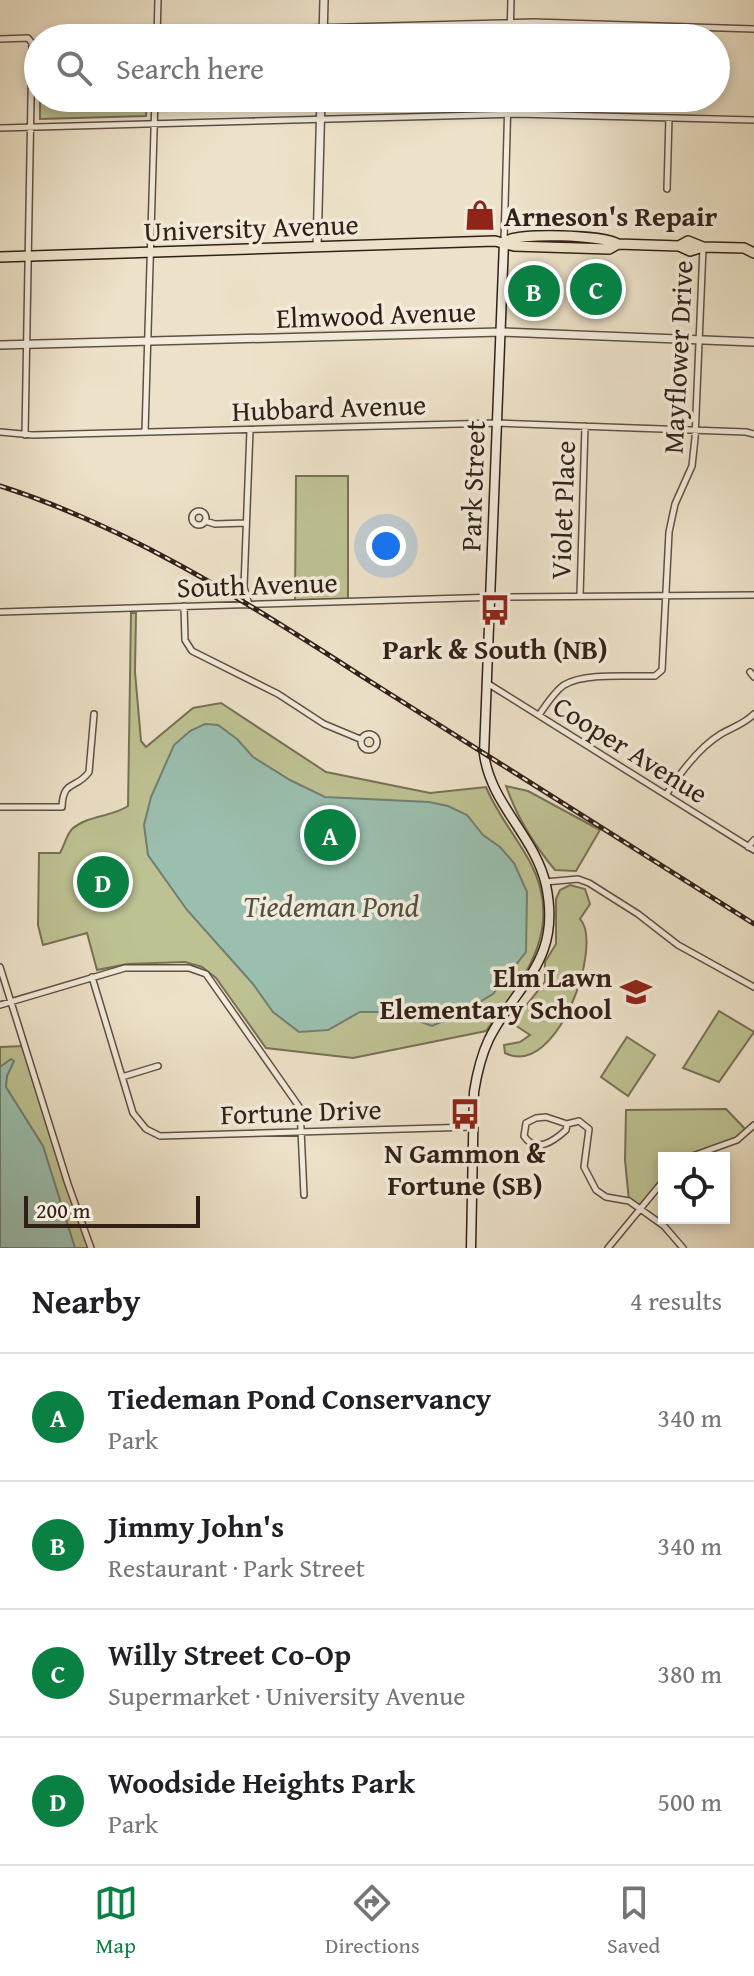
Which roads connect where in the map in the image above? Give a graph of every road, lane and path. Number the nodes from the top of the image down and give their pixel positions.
1 (158, 0) edge
2 (324, 0) edge
3 (511, 0) edge
4 (510, 23) junction
5 (157, 24) edge
6 (323, 24) edge
7 (463, 24) edge
8 (551, 24) edge
9 (730, 28) edge
10 (754, 29) edge
11 (24, 38) edge
12 (0, 39) edge
13 (32, 112) edge
14 (155, 112) edge
15 (321, 112) edge
16 (508, 114) junction
17 (669, 118) junction
18 (321, 119) junction
19 (754, 120) edge
20 (155, 123) junction
21 (32, 127) junction
22 (0, 128) edge
23 (667, 189) dead end
24 (504, 242) junction
25 (317, 247) junction
26 (703, 247) junction
27 (751, 248) edge
28 (151, 252) junction
29 (29, 256) junction
30 (0, 257) edge
31 (501, 332) junction
32 (700, 340) junction
33 (148, 342) junction
34 (754, 342) edge
35 (0, 345) edge
36 (27, 345) junction
37 (497, 423) junction
38 (585, 426) junction
39 (250, 430) junction
40 (696, 430) junction
41 (0, 432) edge
42 (145, 432) junction
43 (754, 434) edge
44 (25, 435) junction
45 (205, 521) dead end
46 (246, 523) junction
47 (754, 595) edge
48 (580, 596) junction
49 (666, 596) junction
50 (490, 598) junction
51 (249, 605) junction
52 (184, 606) junction
53 (0, 612) edge
54 (487, 683) junction
55 (94, 714) dead end
56 (754, 714) edge
57 (539, 715) junction
58 (360, 739) dead end
59 (666, 795) junction
60 (0, 807) edge
61 (754, 840) edge
62 (751, 849) edge
63 (545, 882) junction
64 (0, 967) edge
65 (92, 977) junction
66 (754, 987) edge
67 (11, 1002) junction
68 (0, 1005) edge
69 (158, 1066) dead end
70 (122, 1077) junction
71 (567, 1124) junction
72 (754, 1125) edge
73 (474, 1127) junction
74 (302, 1131) junction
75 (704, 1152) edge
76 (658, 1187) edge
77 (304, 1195) dead end
78 (640, 1209) junction
79 (91, 1248) edge
80 (471, 1248) edge
81 (608, 1248) edge
82 (683, 1248) edge

1 - 5 street
2 - 6 street
3 - 4 street
4 - 7 street
4 - 8 street
9 - 10 street
11 - 12 street
13 - 21 street
14 - 20 street
15 - 18 street
16 - 17 street
16 - 18 street
16 - 24 street, Park Street
17 - 19 street
17 - 23 street
18 - 20 street
18 - 25 street
20 - 21 street
20 - 28 street
21 - 22 street
21 - 29 street
24 - 25 main road, University Avenue
24 - 26 main road, University Avenue
24 - 31 main road, Park Street
25 - 28 main road, University Avenue
26 - 27 main road, University Avenue
26 - 32 street, Mayflower Drive
28 - 29 main road, University Avenue
28 - 33 street
29 - 30 main road, University Avenue
29 - 36 street
31 - 32 street, Elmwood Avenue
31 - 33 street, Elmwood Avenue
31 - 37 main road, Park Street
32 - 34 street, Elmwood Avenue
32 - 40 street, Mayflower Drive
33 - 36 street, Elmwood Avenue
33 - 42 street
35 - 36 street, Elmwood Avenue
36 - 44 street
37 - 38 street, Hubbard Avenue
37 - 39 street, Hubbard Avenue
37 - 50 main road, Park Street
38 - 40 street, Hubbard Avenue
38 - 48 street, Violet Place
39 - 42 street, Hubbard Avenue
39 - 46 street
40 - 43 street, Hubbard Avenue
40 - 49 street, Mayflower Drive
41 - 44 street, Hubbard Avenue
42 - 44 street, Hubbard Avenue
45 - 46 street
46 - 51 street
47 - 49 street, South Avenue
48 - 49 street, South Avenue
48 - 50 street, South Avenue
49 - 57 street, Mayflower Drive
50 - 51 street, South Avenue
50 - 54 main road, Park Street
51 - 52 street, South Avenue
52 - 53 street, South Avenue
52 - 58 street
54 - 57 street, Cooper Avenue
54 - 63 main road, Park Street
55 - 60 street
56 - 59 street
57 - 59 street, Cooper Avenue
59 - 62 street, Cooper Avenue
61 - 62 street
63 - 66 street
63 - 73 main road, Park Street
64 - 67 street
65 - 67 street
65 - 70 street
65 - 74 street
67 - 68 street
67 - 79 street
69 - 70 street
70 - 74 street, Fortune Drive
71 - 71 street
71 - 78 street
72 - 75 street
73 - 74 street, Fortune Drive
73 - 80 main road, Park Street
74 - 77 street
76 - 78 street
78 - 81 street
78 - 82 street

